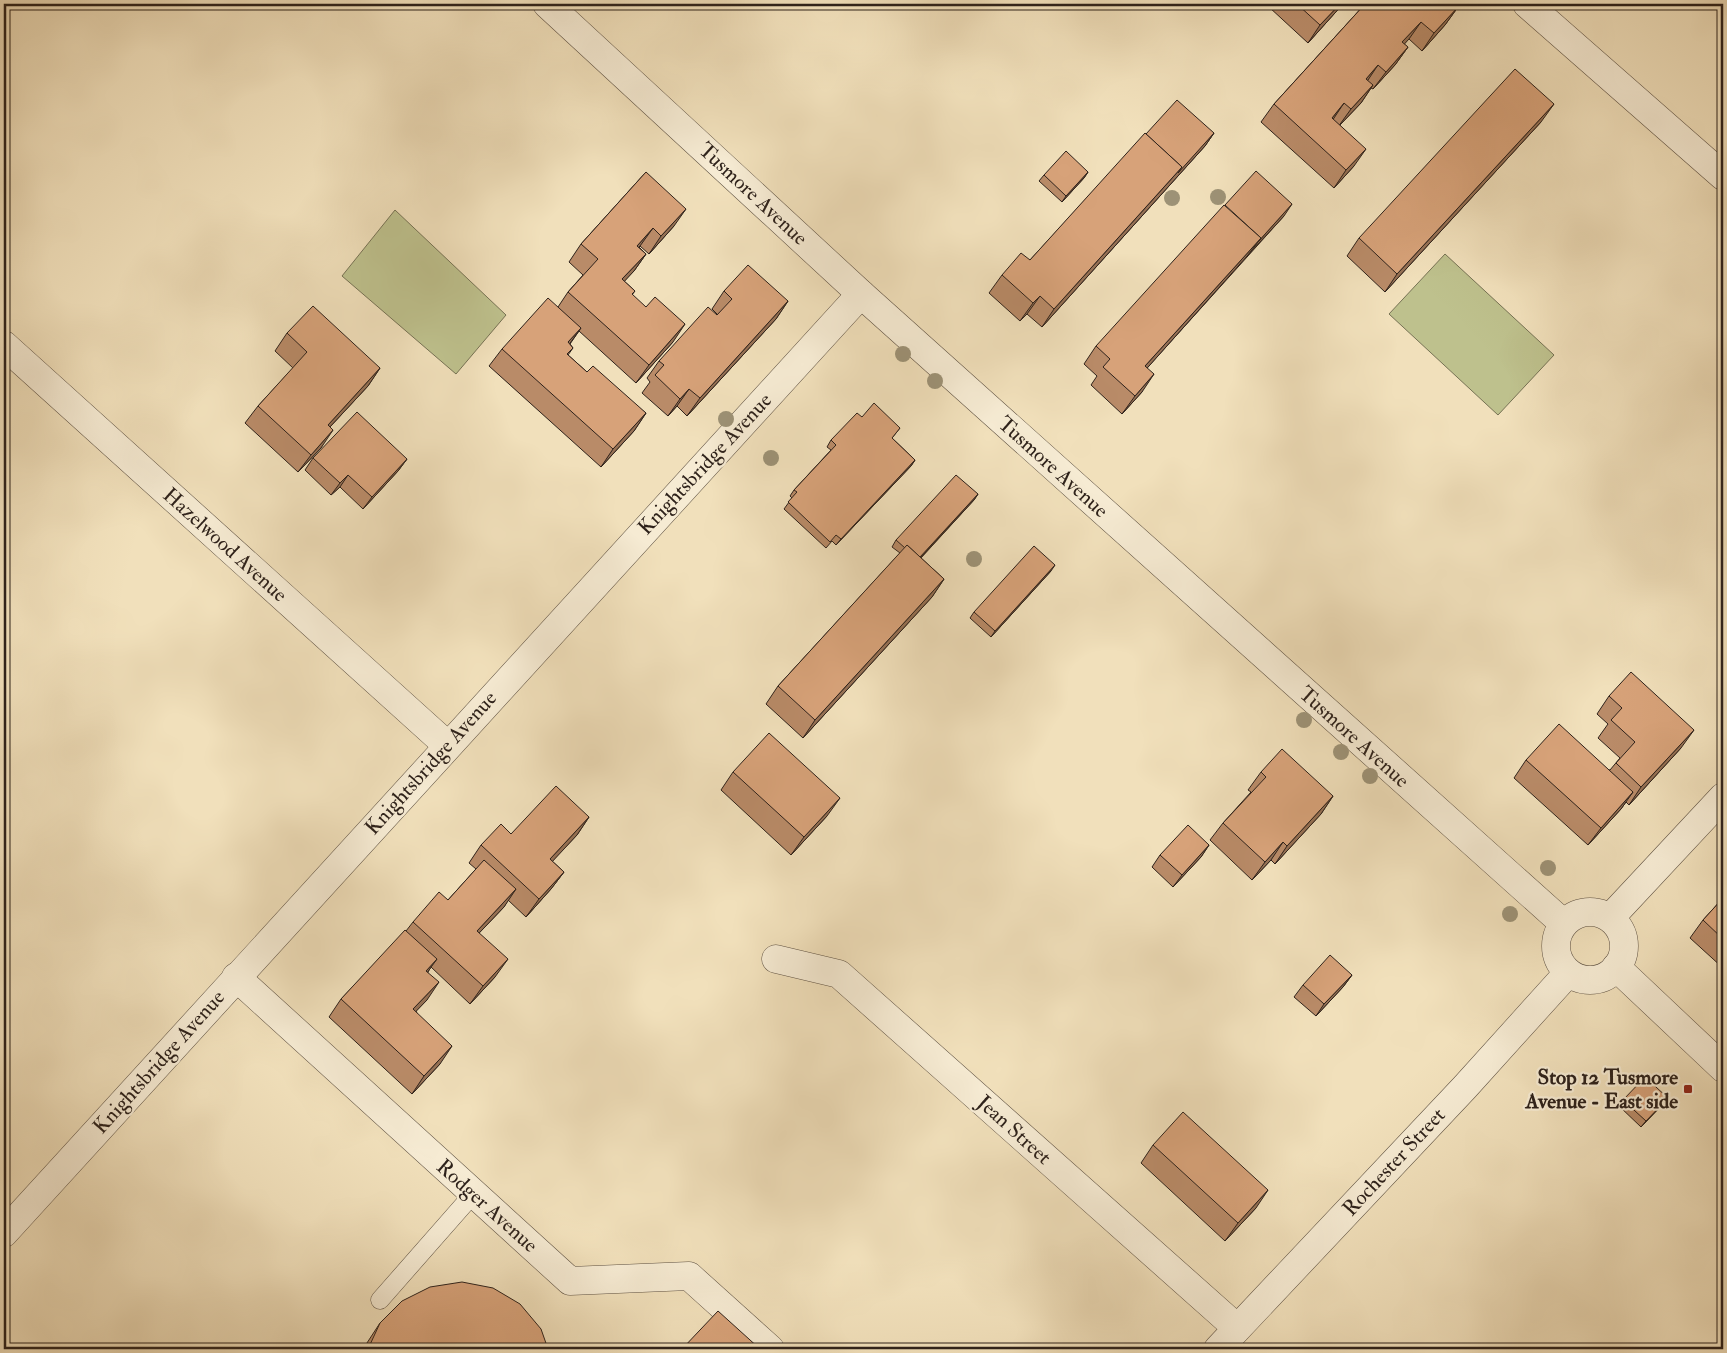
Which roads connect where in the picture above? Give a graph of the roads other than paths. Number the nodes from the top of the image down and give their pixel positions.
1 (547, 4) edge
2 (1527, 4) edge
3 (1723, 176) edge
4 (861, 294) junction
5 (4, 345) edge
6 (447, 745) junction
7 (1723, 797) edge
8 (1610, 918) junction
9 (1563, 924) junction
10 (776, 959) dead end
11 (1616, 967) junction
12 (1568, 972) junction
13 (236, 978) junction
14 (1723, 1068) edge
15 (474, 1193) junction
16 (4, 1233) edge
17 (380, 1300) dead end
18 (1237, 1328) junction
19 (770, 1349) edge
20 (1218, 1349) edge

1 - 4 street, Tusmore Avenue
2 - 3 street
4 - 6 street, Knightsbridge Avenue
4 - 9 street, Tusmore Avenue
5 - 6 street, Hazelwood Avenue
6 - 13 street, Knightsbridge Avenue
7 - 8 street
8 - 9 street
8 - 11 street
9 - 12 street
10 - 18 street, Jean Street
11 - 12 street
11 - 14 street
12 - 18 street, Rochester Street
13 - 15 street, Rodger Avenue
13 - 16 street, Knightsbridge Avenue
15 - 17 lane
15 - 19 street, Rodger Avenue
18 - 20 street, Rochester Street

